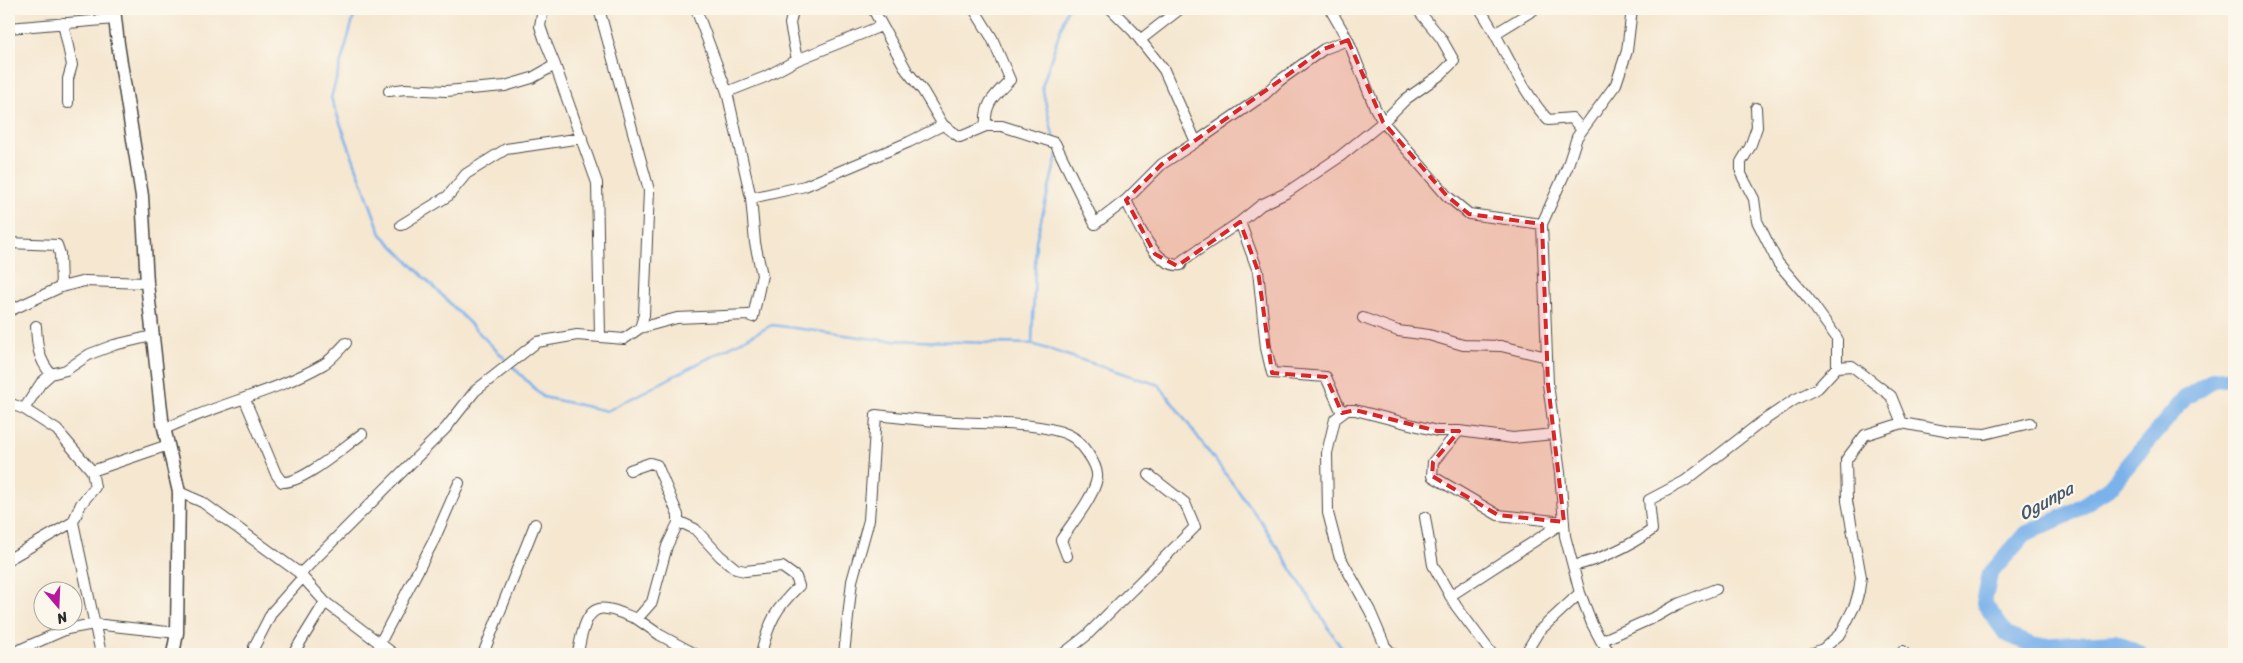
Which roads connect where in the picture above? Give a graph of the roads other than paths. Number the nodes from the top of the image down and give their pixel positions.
1 (543, 9) edge
2 (600, 9) edge
3 (873, 9) edge
4 (974, 9) edge
5 (1111, 9) edge
6 (1180, 9) edge
7 (1330, 9) edge
8 (1417, 9) edge
9 (1480, 9) edge
10 (1535, 9) edge
11 (1632, 9) edge
12 (699, 10) edge
13 (115, 14) edge
14 (792, 15) dead end
15 (63, 23) junction
16 (881, 26) junction
17 (9, 28) edge
18 (1496, 33) junction
19 (1140, 40) junction
20 (1348, 40) junction
21 (797, 60) junction
22 (555, 65) junction
23 (389, 91) dead end
24 (727, 92) junction
25 (68, 103) dead end
26 (1756, 108) dead end
27 (1383, 122) junction
28 (943, 125) junction
29 (986, 126) junction
30 (1582, 130) junction
31 (582, 138) junction
32 (1196, 142) junction
33 (752, 198) junction
34 (1126, 200) junction
35 (1240, 222) junction
36 (1542, 224) junction
37 (401, 225) dead end
38 (9, 243) edge
39 (147, 284) junction
40 (61, 287) junction
41 (9, 311) edge
42 (1363, 318) dead end
43 (36, 326) dead end
44 (640, 328) junction
45 (152, 336) junction
46 (600, 336) junction
47 (346, 343) dead end
48 (1547, 357) junction
49 (1837, 367) junction
50 (51, 374) junction
51 (245, 400) junction
52 (9, 404) edge
53 (24, 409) junction
54 (1342, 413) junction
55 (1902, 423) junction
56 (2030, 423) dead end
57 (164, 429) junction
58 (1459, 431) junction
59 (362, 434) dead end
60 (1554, 434) junction
61 (168, 445) junction
62 (630, 470) dead end
63 (92, 471) junction
64 (1149, 475) dead end
65 (459, 483) dead end
66 (179, 492) junction
67 (1425, 518) dead end
68 (678, 521) junction
69 (73, 522) junction
70 (1564, 522) junction
71 (535, 524) dead end
72 (1066, 556) dead end
73 (9, 559) edge
74 (1573, 566) junction
75 (301, 575) junction
76 (1716, 589) dead end
77 (1580, 593) junction
78 (1450, 596) junction
79 (325, 602) junction
80 (637, 619) junction
81 (94, 624) junction
82 (177, 633) junction
83 (1601, 641) junction
84 (379, 645) junction
85 (254, 647) dead end
86 (10, 654) edge
87 (101, 654) edge
88 (173, 654) edge
89 (293, 654) edge
90 (394, 654) edge
91 (483, 654) edge
92 (577, 654) edge
93 (695, 654) edge
94 (761, 654) edge
95 (844, 654) edge
96 (1063, 654) edge
97 (1392, 654) edge
98 (1492, 654) edge
99 (1525, 654) edge
100 (1611, 654) edge
101 (1810, 654) edge

1 - 22 street
2 - 44 street
3 - 16 street
4 - 29 street
5 - 19 street
6 - 19 street
7 - 20 street
8 - 27 street
9 - 18 street
10 - 18 street
11 - 30 street
12 - 24 street
13 - 15 street
13 - 39 street
14 - 21 street
15 - 17 street
15 - 25 street
16 - 21 street
16 - 28 street
18 - 30 street
19 - 32 street
20 - 27 street
20 - 32 street
21 - 24 street
22 - 23 street
22 - 31 street
24 - 33 street
26 - 49 street
27 - 35 street
27 - 36 street
28 - 29 street
28 - 33 street
29 - 34 street
30 - 36 street
31 - 37 street
31 - 46 street
32 - 34 street
33 - 44 street
34 - 35 street
35 - 54 street
36 - 48 street
38 - 40 street
39 - 40 street
39 - 45 street
40 - 41 street
42 - 48 street
43 - 50 street
44 - 46 street
45 - 50 street
45 - 57 street
46 - 75 street
47 - 51 street
48 - 60 street
49 - 55 street
49 - 74 street
50 - 53 street
51 - 57 street
51 - 59 street
52 - 53 street
53 - 63 street
54 - 58 street
54 - 97 street
55 - 56 street
55 - 101 street
57 - 61 street
58 - 60 street
58 - 70 street
60 - 70 street
61 - 63 street
61 - 66 street
62 - 68 street
63 - 69 street
64 - 96 street
65 - 84 street
66 - 75 street
66 - 82 street
67 - 78 street
68 - 80 street
68 - 94 street
69 - 73 street
69 - 81 street
70 - 74 street
70 - 78 street
71 - 91 street
72 - 95 street
74 - 77 street
75 - 79 street
75 - 85 street
76 - 83 street
77 - 83 street
77 - 99 street
78 - 98 street
79 - 84 street
79 - 89 street
80 - 92 street
80 - 93 street
81 - 82 street
81 - 86 street
81 - 87 street
82 - 88 street
83 - 100 street
84 - 90 street

